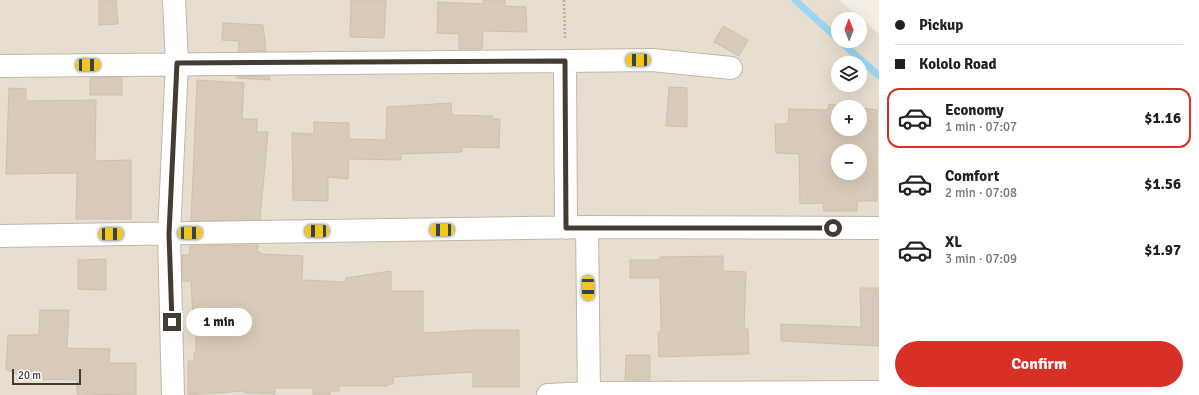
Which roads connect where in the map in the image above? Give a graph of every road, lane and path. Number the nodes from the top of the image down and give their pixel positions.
1 (174, 0) edge
2 (564, 0) edge
3 (565, 61) junction
4 (177, 63) junction
5 (0, 66) edge
6 (731, 68) dead end
7 (576, 228) junction
8 (879, 228) edge
9 (0, 236) edge
10 (879, 392) edge
11 (589, 394) edge
12 (174, 395) edge
13 (548, 395) edge

1 - 4 street
2 - 3 path
3 - 4 street
3 - 6 street
3 - 7 street
4 - 5 street
4 - 12 street
7 - 8 street
7 - 9 street
7 - 11 street
10 - 11 street
11 - 13 street

